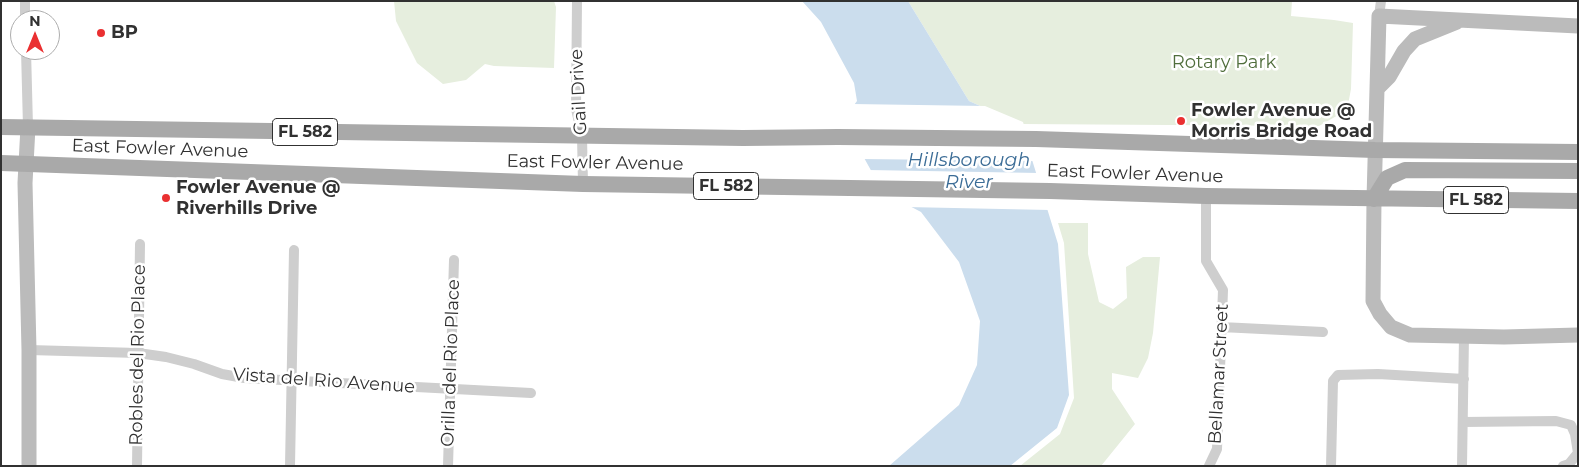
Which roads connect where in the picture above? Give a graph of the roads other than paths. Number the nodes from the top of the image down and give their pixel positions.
1 (577, 1) edge
2 (1380, 9) edge
3 (1462, 20) junction
4 (1578, 26) edge
5 (26, 60) edge
6 (1377, 89) junction
7 (1, 127) edge
8 (28, 127) junction
9 (582, 136) junction
10 (1375, 150) junction
11 (1578, 152) edge
12 (1, 163) edge
13 (27, 164) junction
14 (1578, 171) edge
15 (582, 184) junction
16 (1206, 196) junction
17 (1374, 198) junction
18 (1578, 201) edge
19 (140, 244) dead end
20 (294, 250) dead end
21 (454, 260) dead end
22 (1221, 327) junction
23 (1324, 332) dead end
24 (1578, 335) edge
25 (1464, 336) junction
26 (29, 350) junction
27 (138, 353) junction
28 (1464, 379) junction
29 (293, 381) junction
30 (451, 390) junction
31 (530, 393) dead end
32 (1463, 422) junction
33 (30, 466) edge
34 (137, 466) edge
35 (290, 466) edge
36 (448, 466) edge
37 (1209, 466) edge
38 (1331, 466) edge
39 (1462, 466) edge
40 (1563, 466) edge

1 - 9 street, Gail Drive
2 - 3 street
2 - 6 street
3 - 4 street
3 - 6 street
5 - 8 street
6 - 10 street
7 - 8 main road, East Fowler Avenue / FL 582
8 - 9 main road, East Fowler Avenue / FL 582
8 - 13 street
9 - 10 main road, East Fowler Avenue / FL 582
9 - 15 street, Gail Drive
10 - 11 main road, East Fowler Avenue / FL 582
10 - 17 street
12 - 13 main road, East Fowler Avenue / FL 582
13 - 15 main road, East Fowler Avenue / FL 582
13 - 26 street
14 - 17 main road
15 - 16 main road, East Fowler Avenue / FL 582
16 - 17 main road, East Fowler Avenue / FL 582
16 - 22 street, Bellamar Street
17 - 18 main road, East Fowler Avenue / FL 582
17 - 25 street
19 - 27 street, Robles del Rio Place
20 - 29 street
21 - 30 street, Orilla del Rio Place
22 - 23 street
22 - 37 street, Bellamar Street
24 - 25 street
25 - 28 street
26 - 27 street, Vista del Rio Avenue
26 - 33 street
27 - 29 street, Vista del Rio Avenue
27 - 34 street, Robles del Rio Place
28 - 32 street
28 - 38 street
29 - 30 street, Vista del Rio Avenue
29 - 35 street
30 - 31 street, Vista del Rio Avenue
30 - 36 street, Orilla del Rio Place
32 - 39 street
32 - 40 street

